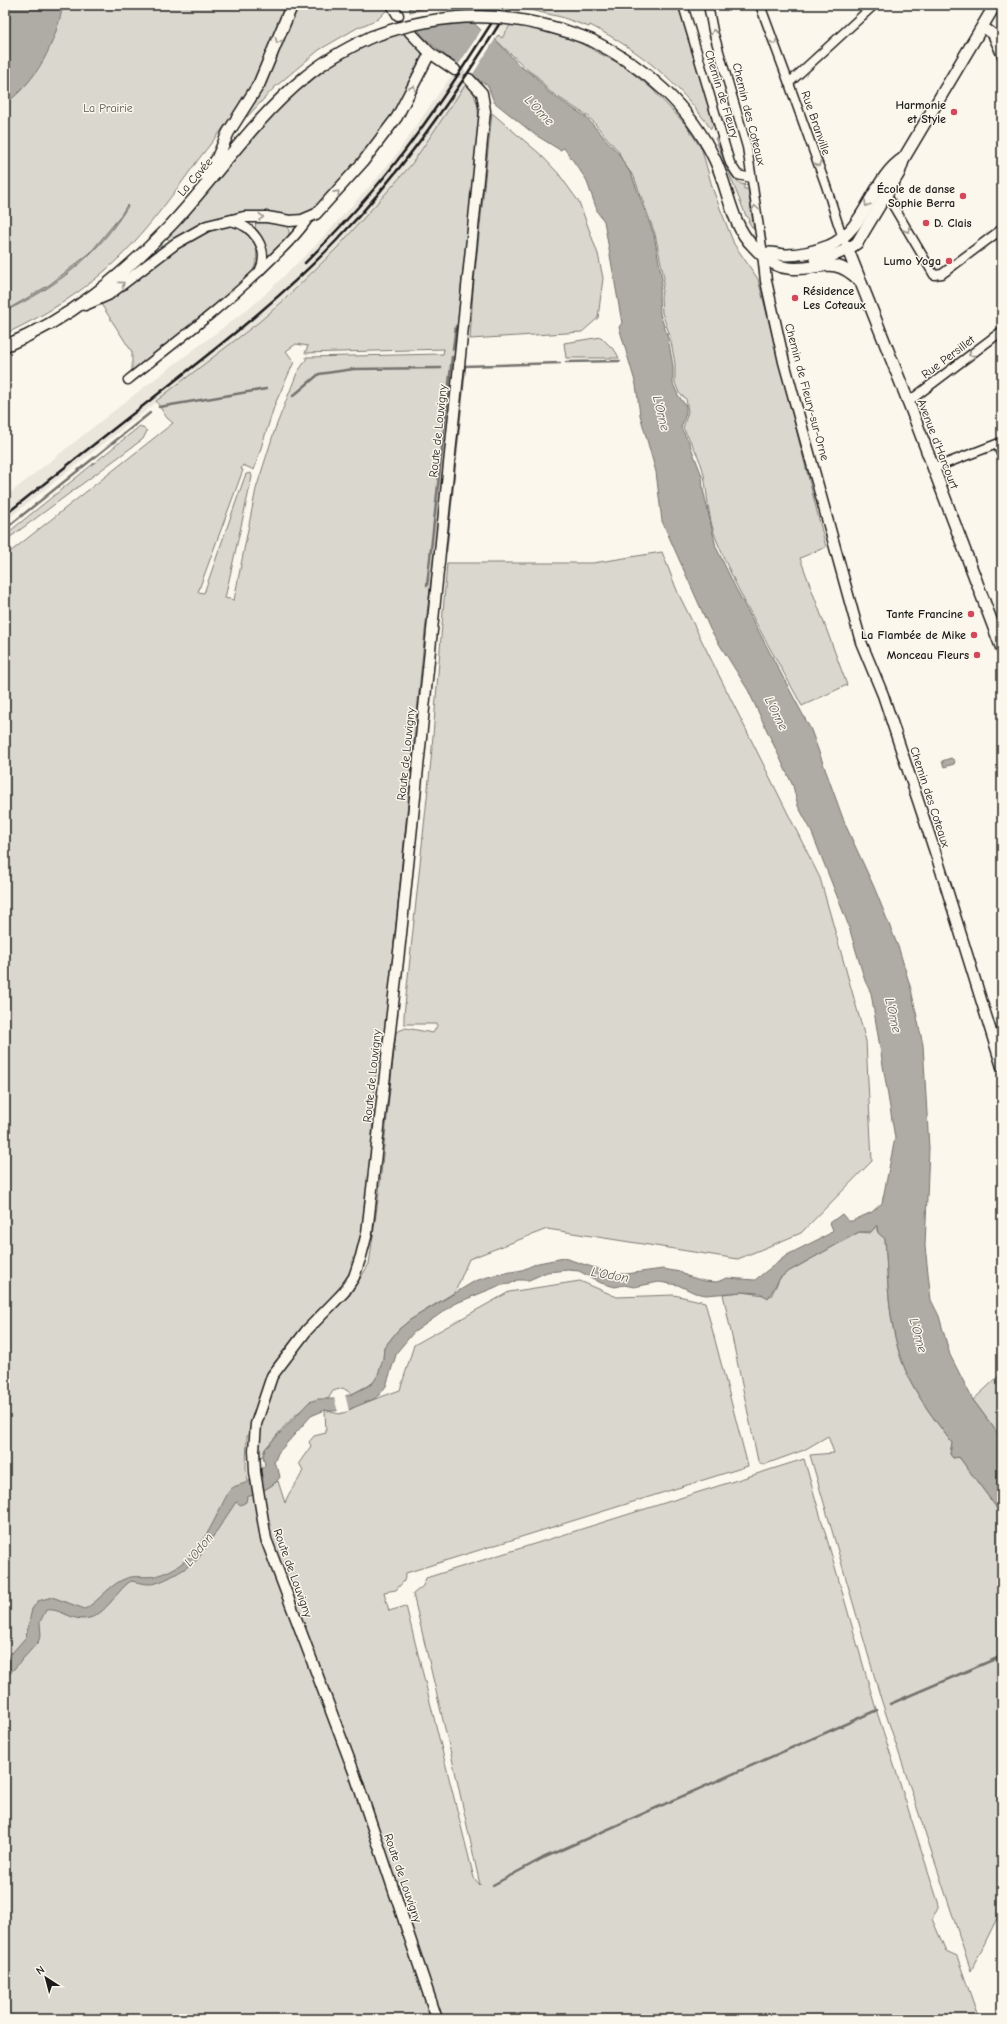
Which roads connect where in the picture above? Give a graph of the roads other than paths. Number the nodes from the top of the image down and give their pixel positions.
1 (292, 5) edge
2 (392, 5) edge
3 (683, 5) edge
4 (708, 5) edge
5 (760, 5) edge
6 (874, 5) edge
7 (996, 5) edge
8 (398, 15) dead end
9 (983, 27) junction
10 (409, 31) dead end
11 (430, 54) junction
12 (1002, 54) edge
13 (455, 70) tunnel mouth
14 (469, 79) tunnel mouth
15 (790, 83) junction
16 (904, 158) junction
17 (751, 178) junction
18 (880, 184) junction
19 (886, 194) junction
20 (308, 219) junction
21 (225, 221) junction
22 (1002, 229) edge
23 (843, 238) junction
24 (154, 241) junction
25 (848, 250) junction
26 (763, 254) junction
27 (774, 264) junction
28 (258, 273) junction
29 (861, 282) junction
30 (75, 309) junction
31 (1002, 331) edge
32 (5, 346) edge
33 (128, 380) dead end
34 (908, 402) junction
35 (1000, 443) edge
36 (1002, 456) edge
37 (934, 468) junction
38 (832, 536) joint
39 (1002, 649) edge
40 (1002, 1067) edge
41 (437, 2019) edge

1 -> 24 main road
2 - 8 street
3 - 17 street, Chemin de Fleury
17 -> 4 street, Chemin des Coteaux
5 -> 15 street, Rue Branville
6 - 15 street
7 - 9 main road
9 - 12 street
9 - 16 main road
10 - 11 street
11 - 13 street
20 -> 11 street
14 - 41 street, Route de Louvigny
15 -> 23 street, Rue Branville
16 - 18 main road
16 - 19 main road
26 -> 17 street, Chemin des Coteaux
18 - 19 street
18 -> 23 main road
19 -> 22 street
19 - 25 main road
21 -> 20 street
20 - 28 street
21 - 28 street
30 -> 21 street
23 - 25 street, Rue Branville
23 - 26 main road
24 - 26 main road, La Cavée, bridge
24 - 30 main road, La Cavée
25 - 27 main road
25 - 29 main road, Avenue d'Harcourt
26 - 27 main road, La Cavée
26 - 38 street, Chemin de Fleury-sur-Orne
27 - 29 main road
28 - 33 street
29 - 34 main road, Avenue d'Harcourt
30 - 32 main road, La Cavée
31 -> 34 street, Rue Persillet
34 - 37 main road, Avenue d'Harcourt
35 - 36 street
35 - 37 street
37 - 39 main road, Avenue d'Harcourt
38 - 40 street, Chemin des Coteaux

